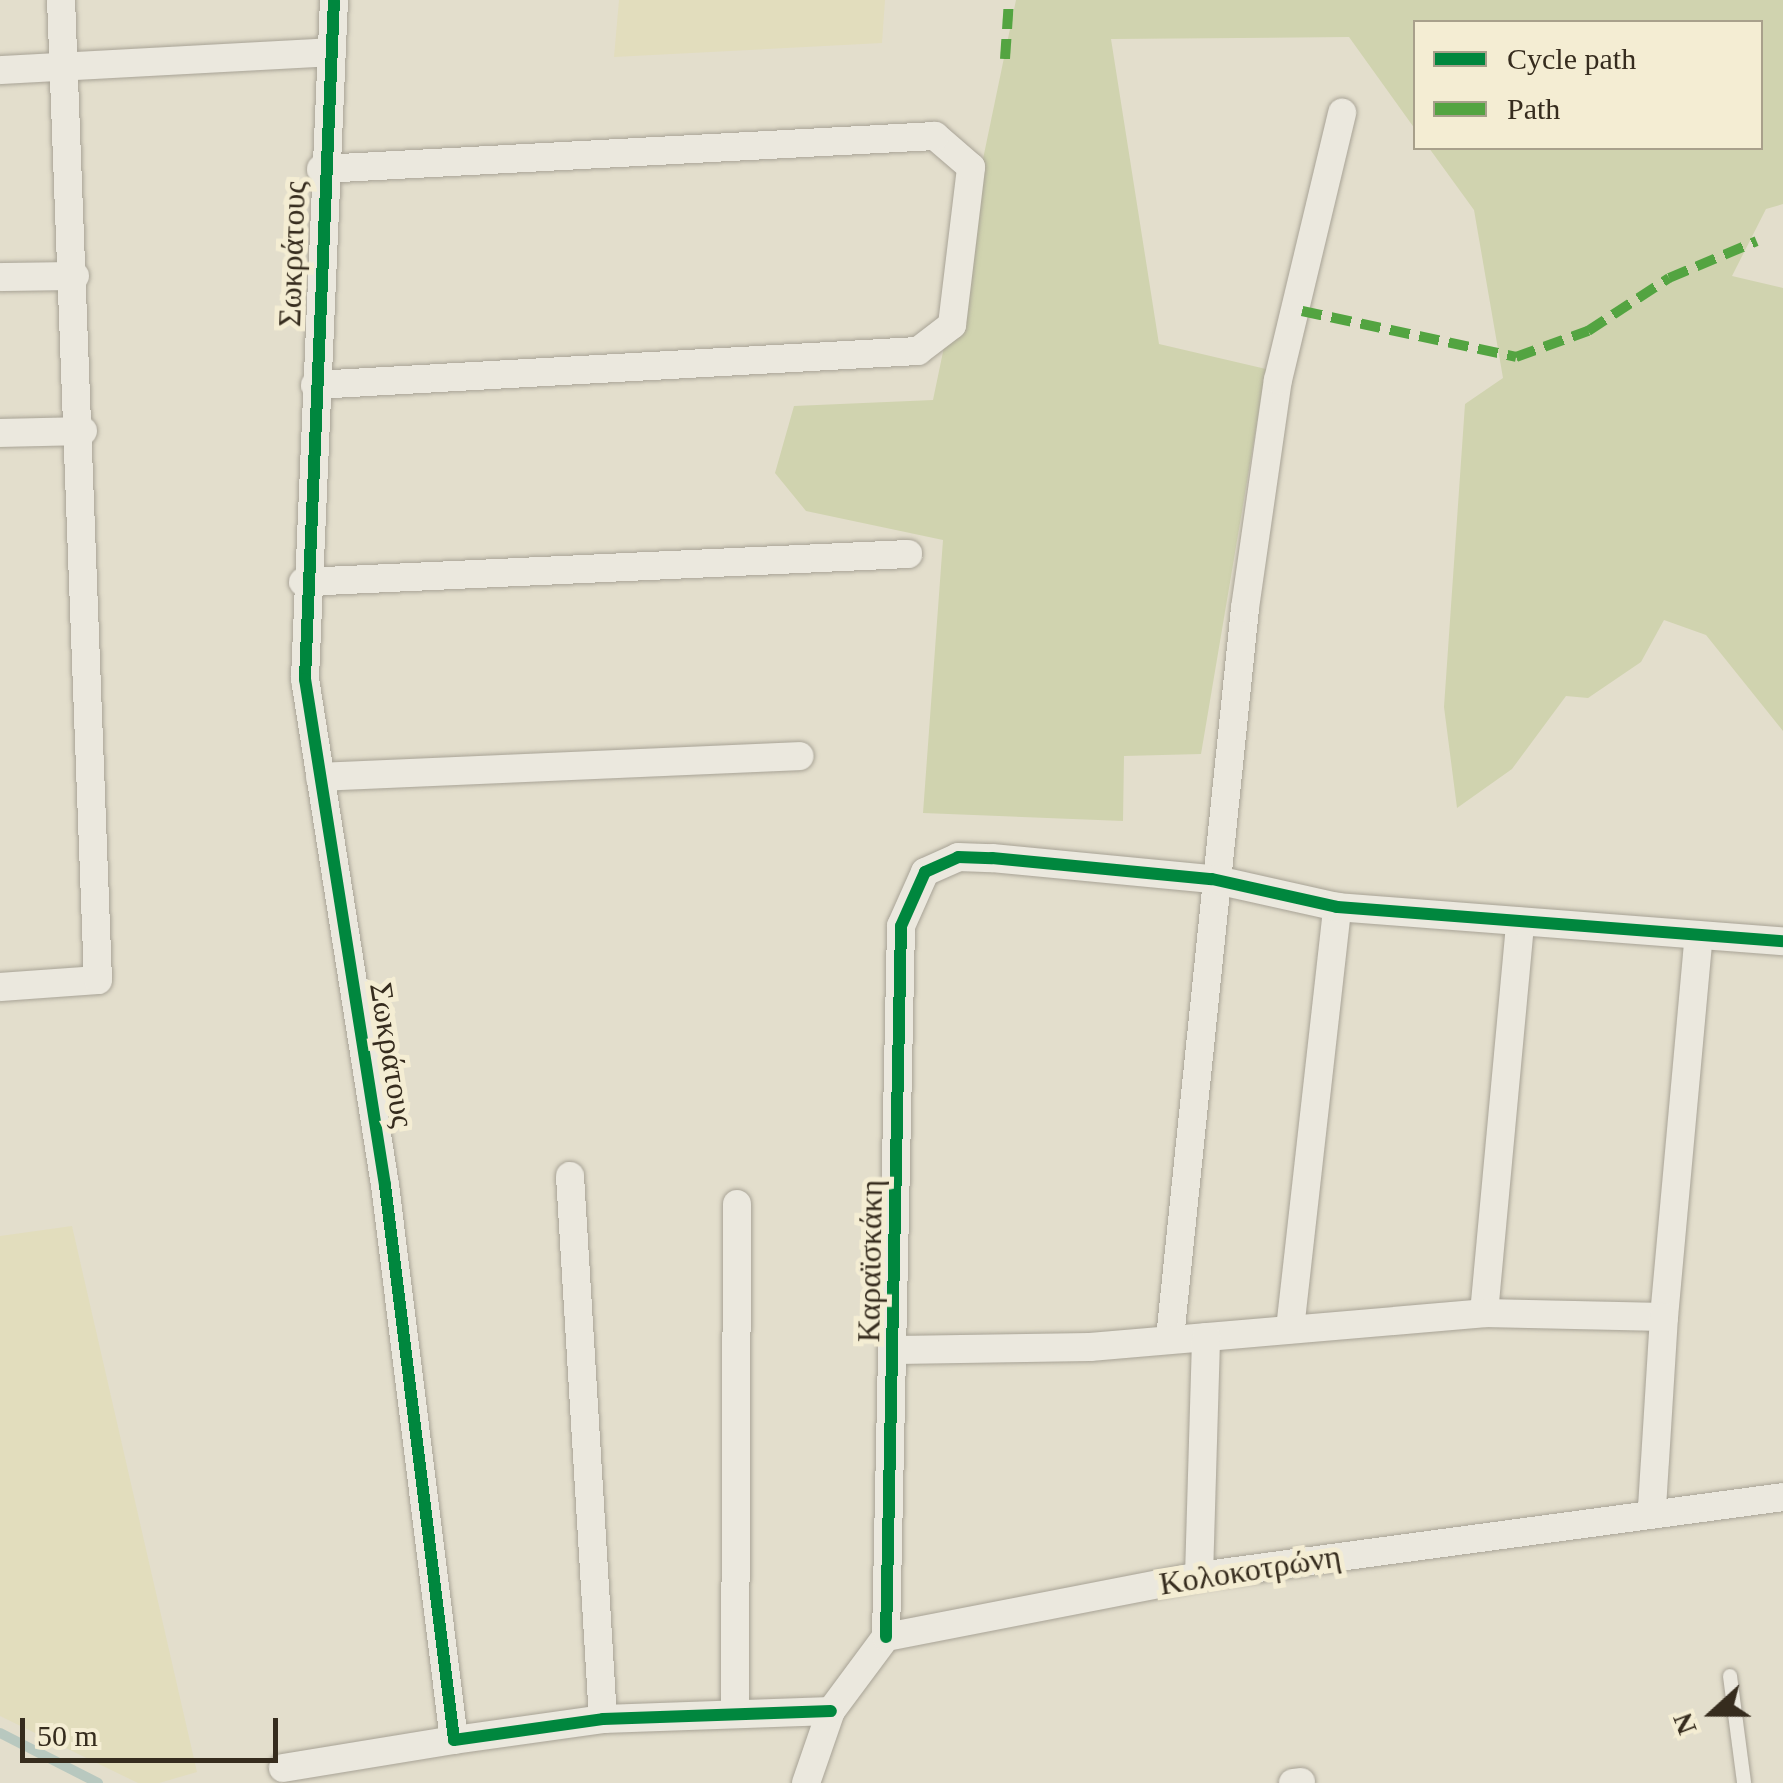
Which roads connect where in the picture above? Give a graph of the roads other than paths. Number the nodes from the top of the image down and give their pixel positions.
1 (61, 0) edge
2 (334, 0) edge
3 (330, 52) junction
4 (57, 65) junction
5 (0, 70) edge
6 (1342, 113) dead end
7 (321, 170) junction
8 (75, 276) junction
9 (0, 277) edge
10 (315, 385) junction
11 (82, 431) junction
12 (0, 434) edge
13 (908, 554) dead end
14 (302, 582) junction
15 (800, 756) dead end
16 (320, 778) junction
17 (1212, 878) junction
18 (1337, 907) junction
19 (1520, 922) junction
20 (1700, 936) junction
21 (1783, 941) edge
22 (0, 987) edge
23 (570, 1176) dead end
24 (736, 1204) dead end
25 (1484, 1312) junction
26 (1664, 1317) junction
27 (1290, 1329) junction
28 (1206, 1337) junction
29 (1170, 1338) junction
30 (897, 1350) junction
31 (1783, 1497) edge
32 (1652, 1509) junction
33 (1199, 1576) junction
34 (886, 1637) junction
35 (1730, 1676) dead end
36 (735, 1711) junction
37 (831, 1711) junction
38 (603, 1720) junction
39 (454, 1740) junction
40 (283, 1768) dead end
41 (1301, 1782) edge
42 (806, 1783) edge
43 (1293, 1783) edge
44 (1744, 1783) edge

1 - 4 street
2 - 3 street, Σωκράτους
3 - 4 street
3 - 7 street, Σωκράτους
4 - 5 street
4 - 8 street
6 - 17 street
7 - 10 street, Σωκράτους
7 - 10 street
8 - 9 street
8 - 11 street
10 - 14 street, Σωκράτους
11 - 12 street
11 - 22 street
13 - 14 street
14 - 16 street, Σωκράτους
15 - 16 street
16 - 39 street, Σωκράτους
17 - 18 street
17 - 29 street
17 - 30 street, Καραϊσκάκη
18 - 19 street
18 - 27 street
19 - 20 street
19 - 25 street
20 - 21 street
20 - 26 street
23 - 38 street
24 - 36 street
25 - 26 street
25 - 27 street
26 - 32 street
27 - 28 street
28 - 29 street
28 - 33 street
29 - 30 street
30 - 34 street, Καραϊσκάκη
31 - 32 street, Κολοκοτρώνη
32 - 33 street, Κολοκοτρώνη
33 - 34 street, Κολοκοτρώνη
34 - 37 street
35 - 44 lane
36 - 37 street
36 - 38 street
37 - 42 street
38 - 39 street
39 - 40 street
41 - 43 street

